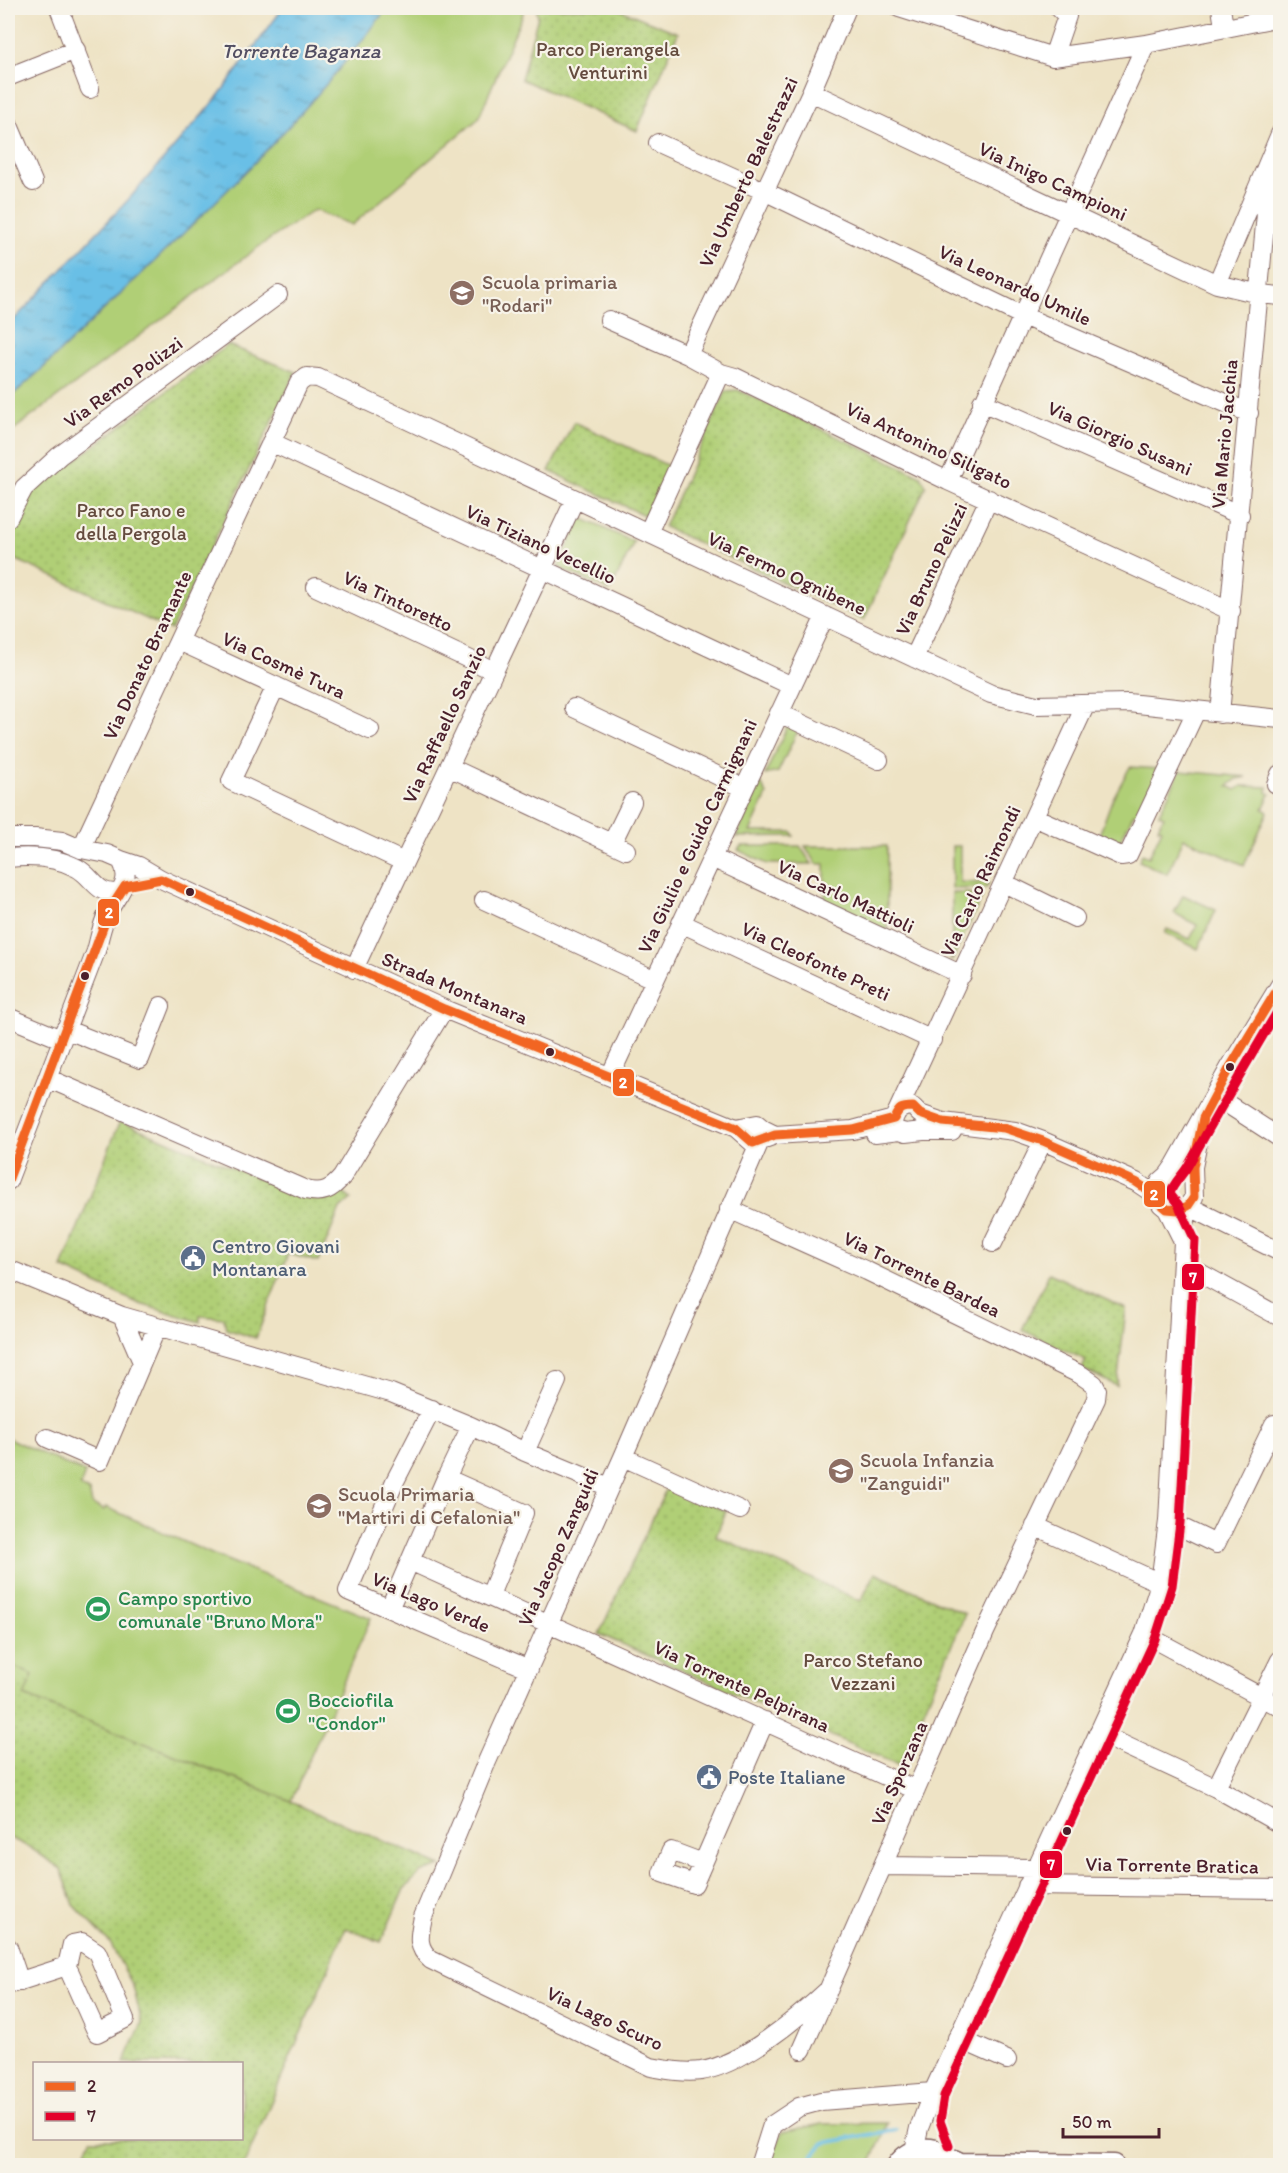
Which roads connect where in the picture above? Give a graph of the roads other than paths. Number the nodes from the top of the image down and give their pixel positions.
1 (59, 8) edge
2 (848, 8) edge
3 (899, 8) edge
4 (1059, 8) edge
5 (1221, 8) edge
6 (952, 16) edge
7 (1281, 17) edge
8 (1224, 27) junction
9 (1146, 44) junction
10 (76, 50) junction
11 (1053, 57) junction
12 (8, 77) edge
13 (90, 89) dead end
14 (811, 92) junction
15 (8, 123) edge
16 (1281, 134) edge
17 (657, 143) dead end
18 (1271, 159) junction
19 (33, 182) dead end
20 (764, 191) junction
21 (1069, 214) junction
22 (1217, 284) junction
23 (1260, 294) junction
24 (278, 295) dead end
25 (1281, 296) edge
26 (1023, 316) junction
27 (609, 320) dead end
28 (688, 355) junction
29 (721, 374) junction
30 (299, 382) joint
31 (982, 402) junction
32 (1249, 413) junction
33 (271, 442) junction
34 (948, 481) junction
35 (575, 499) junction
36 (988, 499) junction
37 (1240, 515) junction
38 (8, 518) edge
39 (648, 533) junction
40 (542, 569) junction
41 (316, 587) dead end
42 (1231, 611) junction
43 (825, 616) junction
44 (179, 641) junction
45 (914, 658) junction
46 (494, 671) junction
47 (276, 686) junction
48 (792, 686) junction
49 (1086, 704) junction
50 (574, 708) dead end
51 (1196, 711) junction
52 (779, 713) junction
53 (1220, 714) junction
54 (1281, 719) edge
55 (370, 730) dead end
56 (879, 760) dead end
57 (449, 766) junction
58 (744, 788) junction
59 (632, 802) dead end
60 (1034, 818) junction
61 (8, 838) edge
62 (81, 849) junction
63 (8, 858) edge
64 (712, 858) junction
65 (121, 860) junction
66 (404, 862) junction
67 (161, 879) junction
68 (1004, 884) junction
69 (96, 887) junction
70 (122, 889) junction
71 (484, 900) dead end
72 (1075, 918) dead end
73 (104, 920) junction
74 (681, 923) junction
75 (354, 969) junction
76 (962, 975) junction
77 (655, 981) junction
78 (1278, 993) edge
79 (161, 1006) dead end
80 (444, 1009) junction
81 (8, 1017) edge
82 (63, 1034) junction
83 (932, 1040) junction
84 (610, 1076) junction
85 (47, 1078) junction
86 (1215, 1096) junction
87 (1203, 1118) junction
88 (907, 1119) junction
89 (754, 1134) junction
90 (1281, 1138) edge
91 (1043, 1141) junction
92 (8, 1181) edge
93 (1193, 1185) junction
94 (1163, 1191) junction
95 (1188, 1206) junction
96 (729, 1209) junction
97 (1184, 1241) junction
98 (993, 1243) dead end
99 (1281, 1252) edge
100 (8, 1269) edge
101 (1182, 1271) junction
102 (123, 1316) junction
103 (1281, 1317) edge
104 (157, 1327) junction
105 (142, 1362) junction
106 (557, 1380) dead end
107 (1094, 1384) joint
108 (432, 1409) junction
109 (1274, 1424) dead end
110 (471, 1426) junction
111 (47, 1438) dead end
112 (525, 1452) junction
113 (623, 1457) junction
114 (446, 1479) junction
115 (609, 1487) junction
116 (740, 1510) dead end
117 (1168, 1521) junction
118 (1035, 1526) junction
119 (410, 1561) junction
120 (1160, 1583) junction
121 (490, 1595) junction
122 (390, 1607) junction
123 (549, 1623) junction
124 (1144, 1634) junction
125 (1281, 1660) edge
126 (529, 1668) junction
127 (1263, 1697) junction
128 (1281, 1707) edge
129 (765, 1721) junction
130 (1098, 1733) junction
131 (1216, 1788) junction
132 (916, 1790) junction
133 (1281, 1824) edge
134 (703, 1863) dead end
135 (883, 1866) junction
136 (1035, 1868) junction
137 (1027, 1886) junction
138 (1281, 1889) edge
139 (8, 1947) edge
140 (422, 1952) joint
141 (67, 1966) junction
142 (14, 1984) edge
143 (829, 1989) junction
144 (957, 2038) junction
145 (802, 2050) dead end
146 (1007, 2060) dead end
147 (930, 2100) junction
148 (906, 2158) edge
149 (946, 2159) edge
150 (759, 2166) edge
151 (1114, 2166) edge

1 - 10 street
2 - 14 street, Via Umberto Balestrazzi
3 - 6 street
4 - 11 street
5 - 8 street
6 - 11 street
7 - 8 street
8 - 9 street
9 - 11 street
9 - 21 street
10 - 12 street
10 - 13 street
14 - 20 street, Via Umberto Balestrazzi
14 - 21 street, Via Inigo Campioni
15 - 19 street
16 - 18 street, Via Mario Jacchia
17 - 20 street, Via Leonardo Umile
18 - 22 street, Via Mario Jacchia
18 - 23 street, Via Mario Jacchia
20 - 26 street, Via Leonardo Umile
20 - 28 street, Via Umberto Balestrazzi
21 - 22 street, Via Inigo Campioni
21 - 26 street
22 - 23 street, Via Inigo Campioni
23 - 25 street, Via Inigo Campioni
23 - 32 street, Via Mario Jacchia
24 - 38 street, Via Remo Polizzi
26 - 31 street
26 - 32 street, Via Leonardo Umile
27 - 28 street, Via Antonino Siligato
28 - 29 street, Via Antonino Siligato
29 - 34 street, Via Antonino Siligato
29 - 39 street
30 - 33 street, Via Donato Bramante
30 - 35 street, Via Fermo Ognibene
31 - 34 street
31 - 37 street, Via Giorgio Susani
32 - 37 street, Via Mario Jacchia
33 - 40 street, Via Tiziano Vecellio
33 - 44 street, Via Donato Bramante
34 - 36 street, Via Antonino Siligato
35 - 39 street, Via Fermo Ognibene
35 - 40 street, Via Raffaello Sanzio
36 - 42 street, Via Antonino Siligato
36 - 45 street, Via Bruno Pelizzi
37 - 42 street, Via Mario Jacchia
39 - 43 street, Via Fermo Ognibene
40 - 46 street, Via Raffaello Sanzio
40 - 48 street, Via Tiziano Vecellio
41 - 46 street, Via Tintoretto
42 - 53 street, Via Mario Jacchia
43 - 45 street, Via Fermo Ognibene
43 - 48 street, Via Giulio e Guido Carmignani
44 - 47 street, Via Cosmè Tura
44 - 62 street, Via Donato Bramante
45 - 49 street, Via Fermo Ognibene
46 - 57 street, Via Raffaello Sanzio
47 - 55 street, Via Cosmè Tura
47 - 66 street
48 - 52 street, Via Giulio e Guido Carmignani
49 - 51 street, Via Fermo Ognibene
49 - 60 street, Via Carlo Raimondi
50 - 58 street
51 - 53 street, Via Fermo Ognibene
51 - 60 street
52 - 56 street
52 - 58 street, Via Giulio e Guido Carmignani
53 - 54 street, Via Fermo Ognibene
57 - 59 street
57 - 66 street, Via Raffaello Sanzio
58 - 64 street, Via Giulio e Guido Carmignani
60 - 68 street, Via Carlo Raimondi
61 - 62 street, Strada Montanara
62 - 65 street, Strada Montanara
63 - 69 street
64 - 74 street, Via Giulio e Guido Carmignani
64 - 76 street, Via Carlo Mattioli
65 - 67 street, Strada Montanara
65 - 70 street
66 - 75 street, Via Raffaello Sanzio
67 - 70 street
67 - 75 street, Strada Montanara
68 - 72 street
68 - 76 street, Via Carlo Raimondi
69 - 70 street
69 - 73 street
70 - 73 street
71 - 77 street
73 - 82 street
74 - 77 street, Via Giulio e Guido Carmignani
74 - 83 street, Via Cleofonte Preti
75 - 80 street, Strada Montanara
76 - 83 street, Via Carlo Raimondi
77 - 84 street, Via Giulio e Guido Carmignani
78 - 86 street
79 - 82 street
80 - 84 street, Strada Montanara
80 - 85 street
81 - 82 street
82 - 85 street
83 - 88 street, Via Carlo Raimondi
84 - 89 street, Strada Montanara
85 - 92 street
86 - 87 street
86 - 90 street
87 - 93 street
87 - 94 street
88 - 89 street, Strada Montanara
88 - 91 street, Strada Montanara
89 - 96 street, Via Jacopo Zanguidi
91 - 94 street, Strada Montanara
91 - 98 street
93 - 94 street
93 - 95 street
94 - 95 street
94 - 97 street
95 - 97 street
95 - 99 street
96 - 107 street, Via Torrente Bardea
96 - 113 street, Via Jacopo Zanguidi
97 - 101 street
100 - 102 street
101 - 103 street
101 - 117 street
102 - 104 street
102 - 105 street
104 - 105 street
104 - 108 street
105 - 111 street
106 - 112 street
107 - 118 street, Via Sporzana
108 - 110 street
108 - 122 street, Via Lago Verde
109 - 117 street
110 - 112 street
110 - 114 street
112 - 115 street
113 - 115 street, Via Jacopo Zanguidi
113 - 116 street
114 - 119 street
114 - 121 street
115 - 123 street, Via Jacopo Zanguidi
117 - 120 street
118 - 120 street
118 - 132 street, Via Sporzana
119 - 121 street, Via Torrente Pelpirana
119 - 122 street
120 - 124 street
121 - 123 street, Via Torrente Pelpirana
122 - 126 street, Via Lago Verde
123 - 126 street, Via Jacopo Zanguidi
123 - 129 street, Via Torrente Pelpirana
124 - 127 street
124 - 130 street
125 - 127 street
126 - 140 street, Via Jacopo Zanguidi
127 - 128 street
127 - 131 street
129 - 132 street, Via Torrente Pelpirana
129 - 134 street
130 - 131 street
130 - 136 street
131 - 133 street
132 - 135 street, Via Sporzana
135 - 136 street
135 - 143 street, Via Sporzana
136 - 137 street
137 - 138 street, Via Torrente Bratica
137 - 144 street
139 - 142 street
140 - 143 street, Via Lago Scuro
141 - 141 street
141 - 142 street
143 - 145 street, Via Sporzana
144 - 146 street
144 - 147 street
147 - 148 street
147 - 149 street
147 - 150 street
148 - 149 main road
149 - 151 main road

